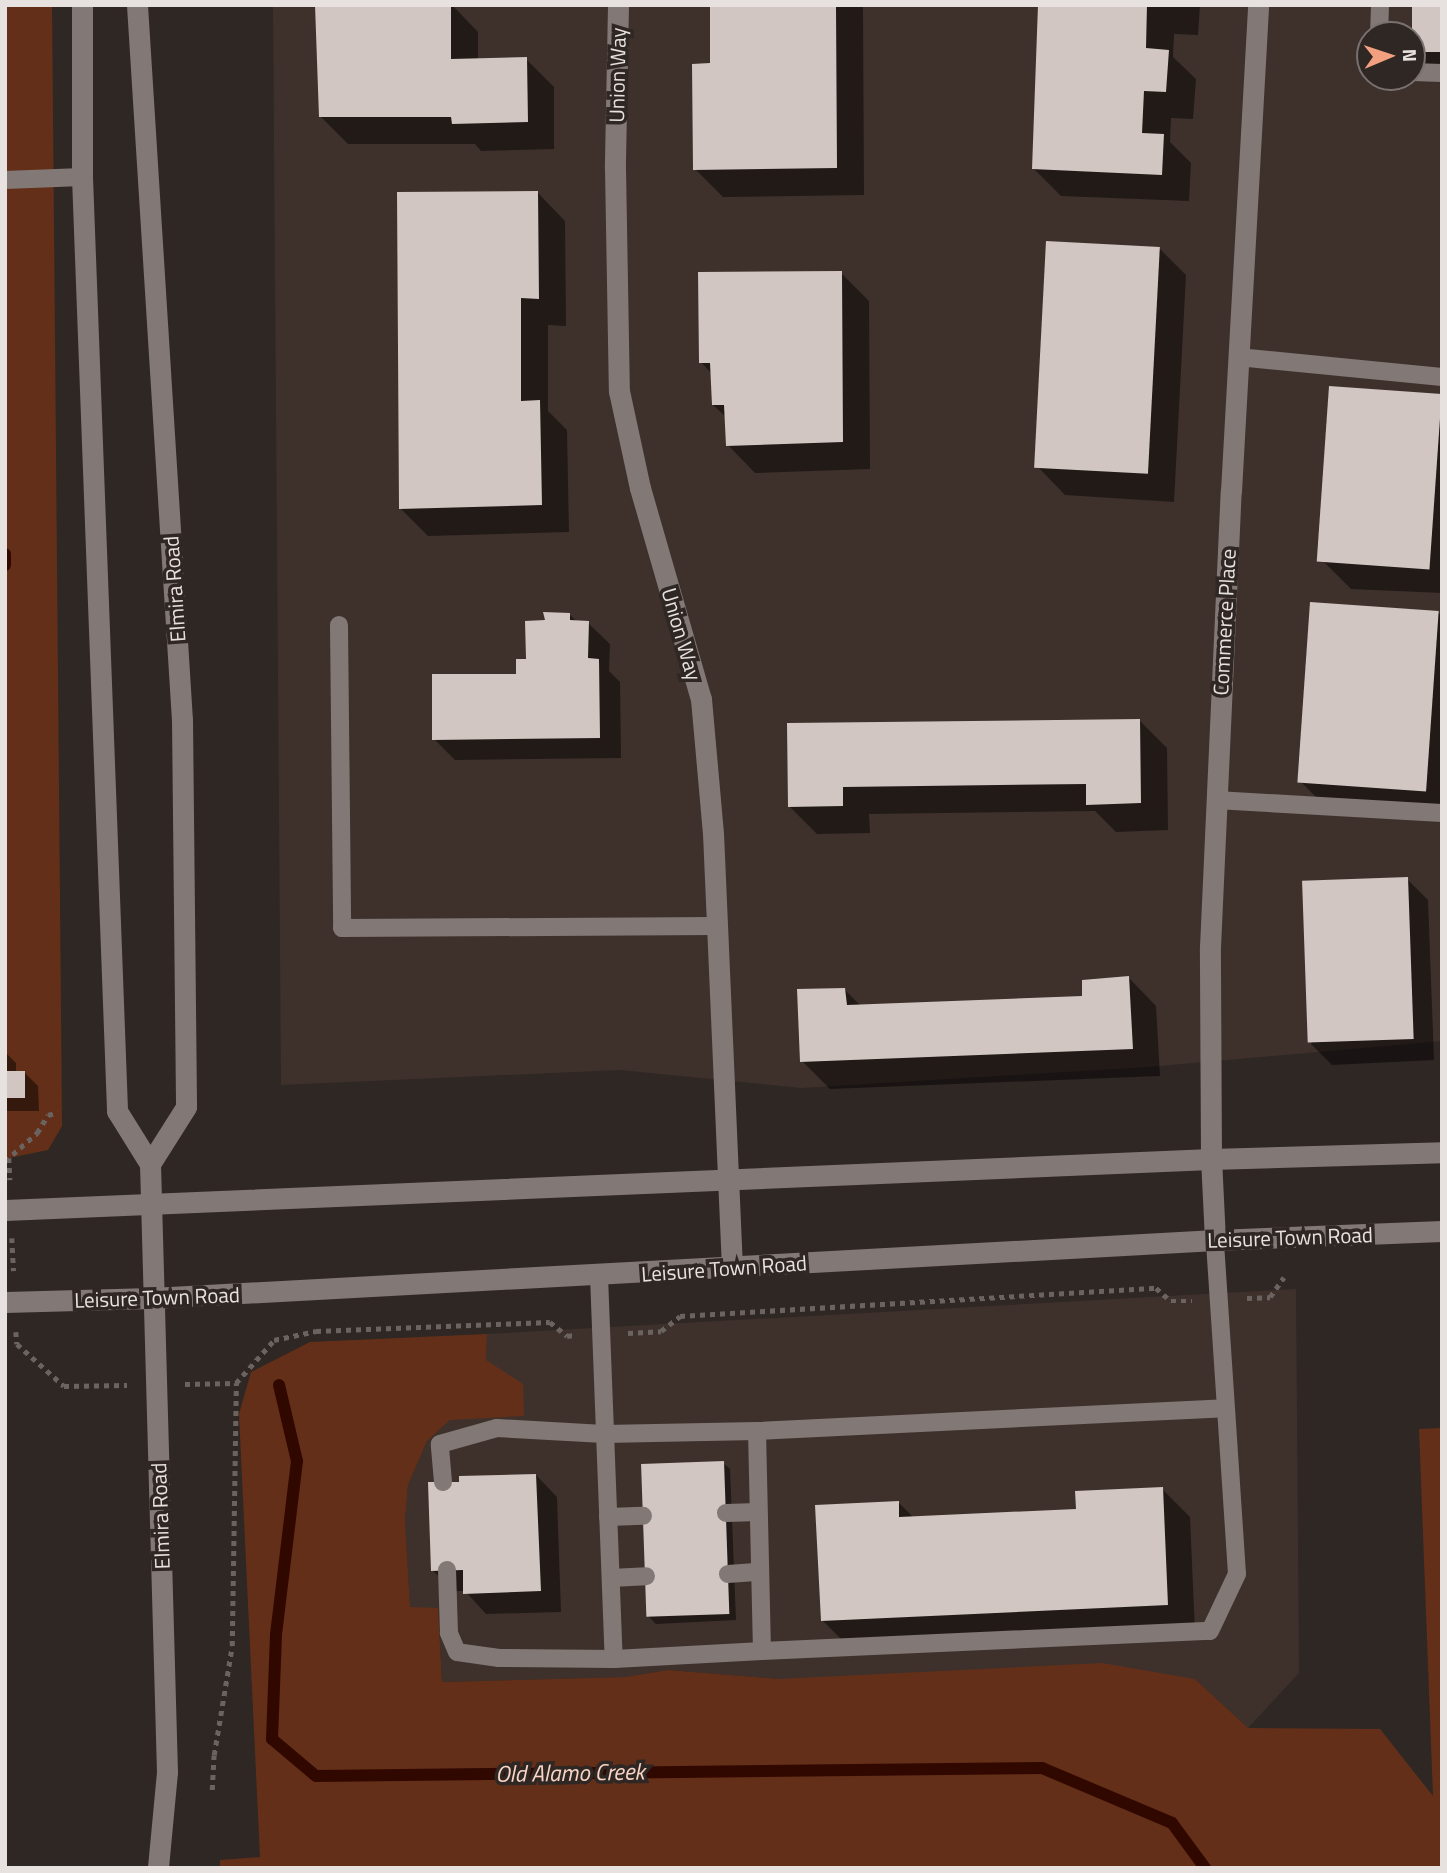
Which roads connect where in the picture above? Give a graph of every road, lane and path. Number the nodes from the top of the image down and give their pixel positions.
1 (82, 5) edge
2 (137, 5) edge
3 (618, 5) edge
4 (1258, 5) edge
5 (82, 177) junction
6 (5, 180) edge
7 (1238, 357) junction
8 (1442, 377) edge
9 (340, 625) dead end
10 (1216, 800) junction
11 (1442, 813) edge
12 (716, 926) junction
13 (58, 1112) dead end
14 (1442, 1152) edge
15 (1210, 1159) junction
16 (5, 1161) edge
17 (150, 1164) junction
18 (727, 1179) junction
19 (151, 1203) junction
20 (5, 1210) edge
21 (1442, 1231) edge
22 (1215, 1240) junction
23 (732, 1267) junction
24 (599, 1276) junction
25 (152, 1298) junction
26 (5, 1302) edge
27 (1224, 1408) junction
28 (757, 1431) junction
29 (604, 1434) junction
30 (443, 1482) dead end
31 (758, 1511) junction
32 (726, 1513) dead end
33 (643, 1516) dead end
34 (608, 1517) junction
35 (447, 1570) dead end
36 (759, 1572) junction
37 (728, 1574) dead end
38 (646, 1576) dead end
39 (611, 1577) junction
40 (762, 1651) junction
41 (614, 1659) junction
42 (158, 1868) edge

1 - 5 main road
2 - 17 main road, Elmira Road
3 - 12 main road, Union Way
4 - 7 main road, Commerce Place
5 - 6 lane
5 - 17 main road
7 - 8 lane
7 - 10 main road, Commerce Place
9 - 12 lane
10 - 11 lane
10 - 15 main road, Commerce Place
12 - 18 main road, Union Way
13 - 16 path
14 - 15 main road
15 - 18 main road
15 - 22 main road, Commerce Place
17 - 19 main road, Elmira Road
18 - 19 main road
18 - 23 main road, Union Way
19 - 20 main road
19 - 25 main road, Elmira Road
21 - 22 main road, Leisure Town Road
22 - 23 main road, Leisure Town Road
22 - 27 lane
23 - 24 main road, Leisure Town Road
24 - 25 main road, Leisure Town Road
24 - 29 lane
25 - 26 main road, Leisure Town Road
25 - 42 main road, Elmira Road
27 - 28 lane
27 - 40 lane
28 - 29 lane
28 - 31 lane
29 - 30 lane
29 - 34 lane
31 - 32 lane
31 - 36 lane
33 - 34 lane
34 - 39 lane
35 - 41 lane
36 - 37 lane
36 - 40 lane
38 - 39 lane
39 - 41 lane
40 - 41 lane

